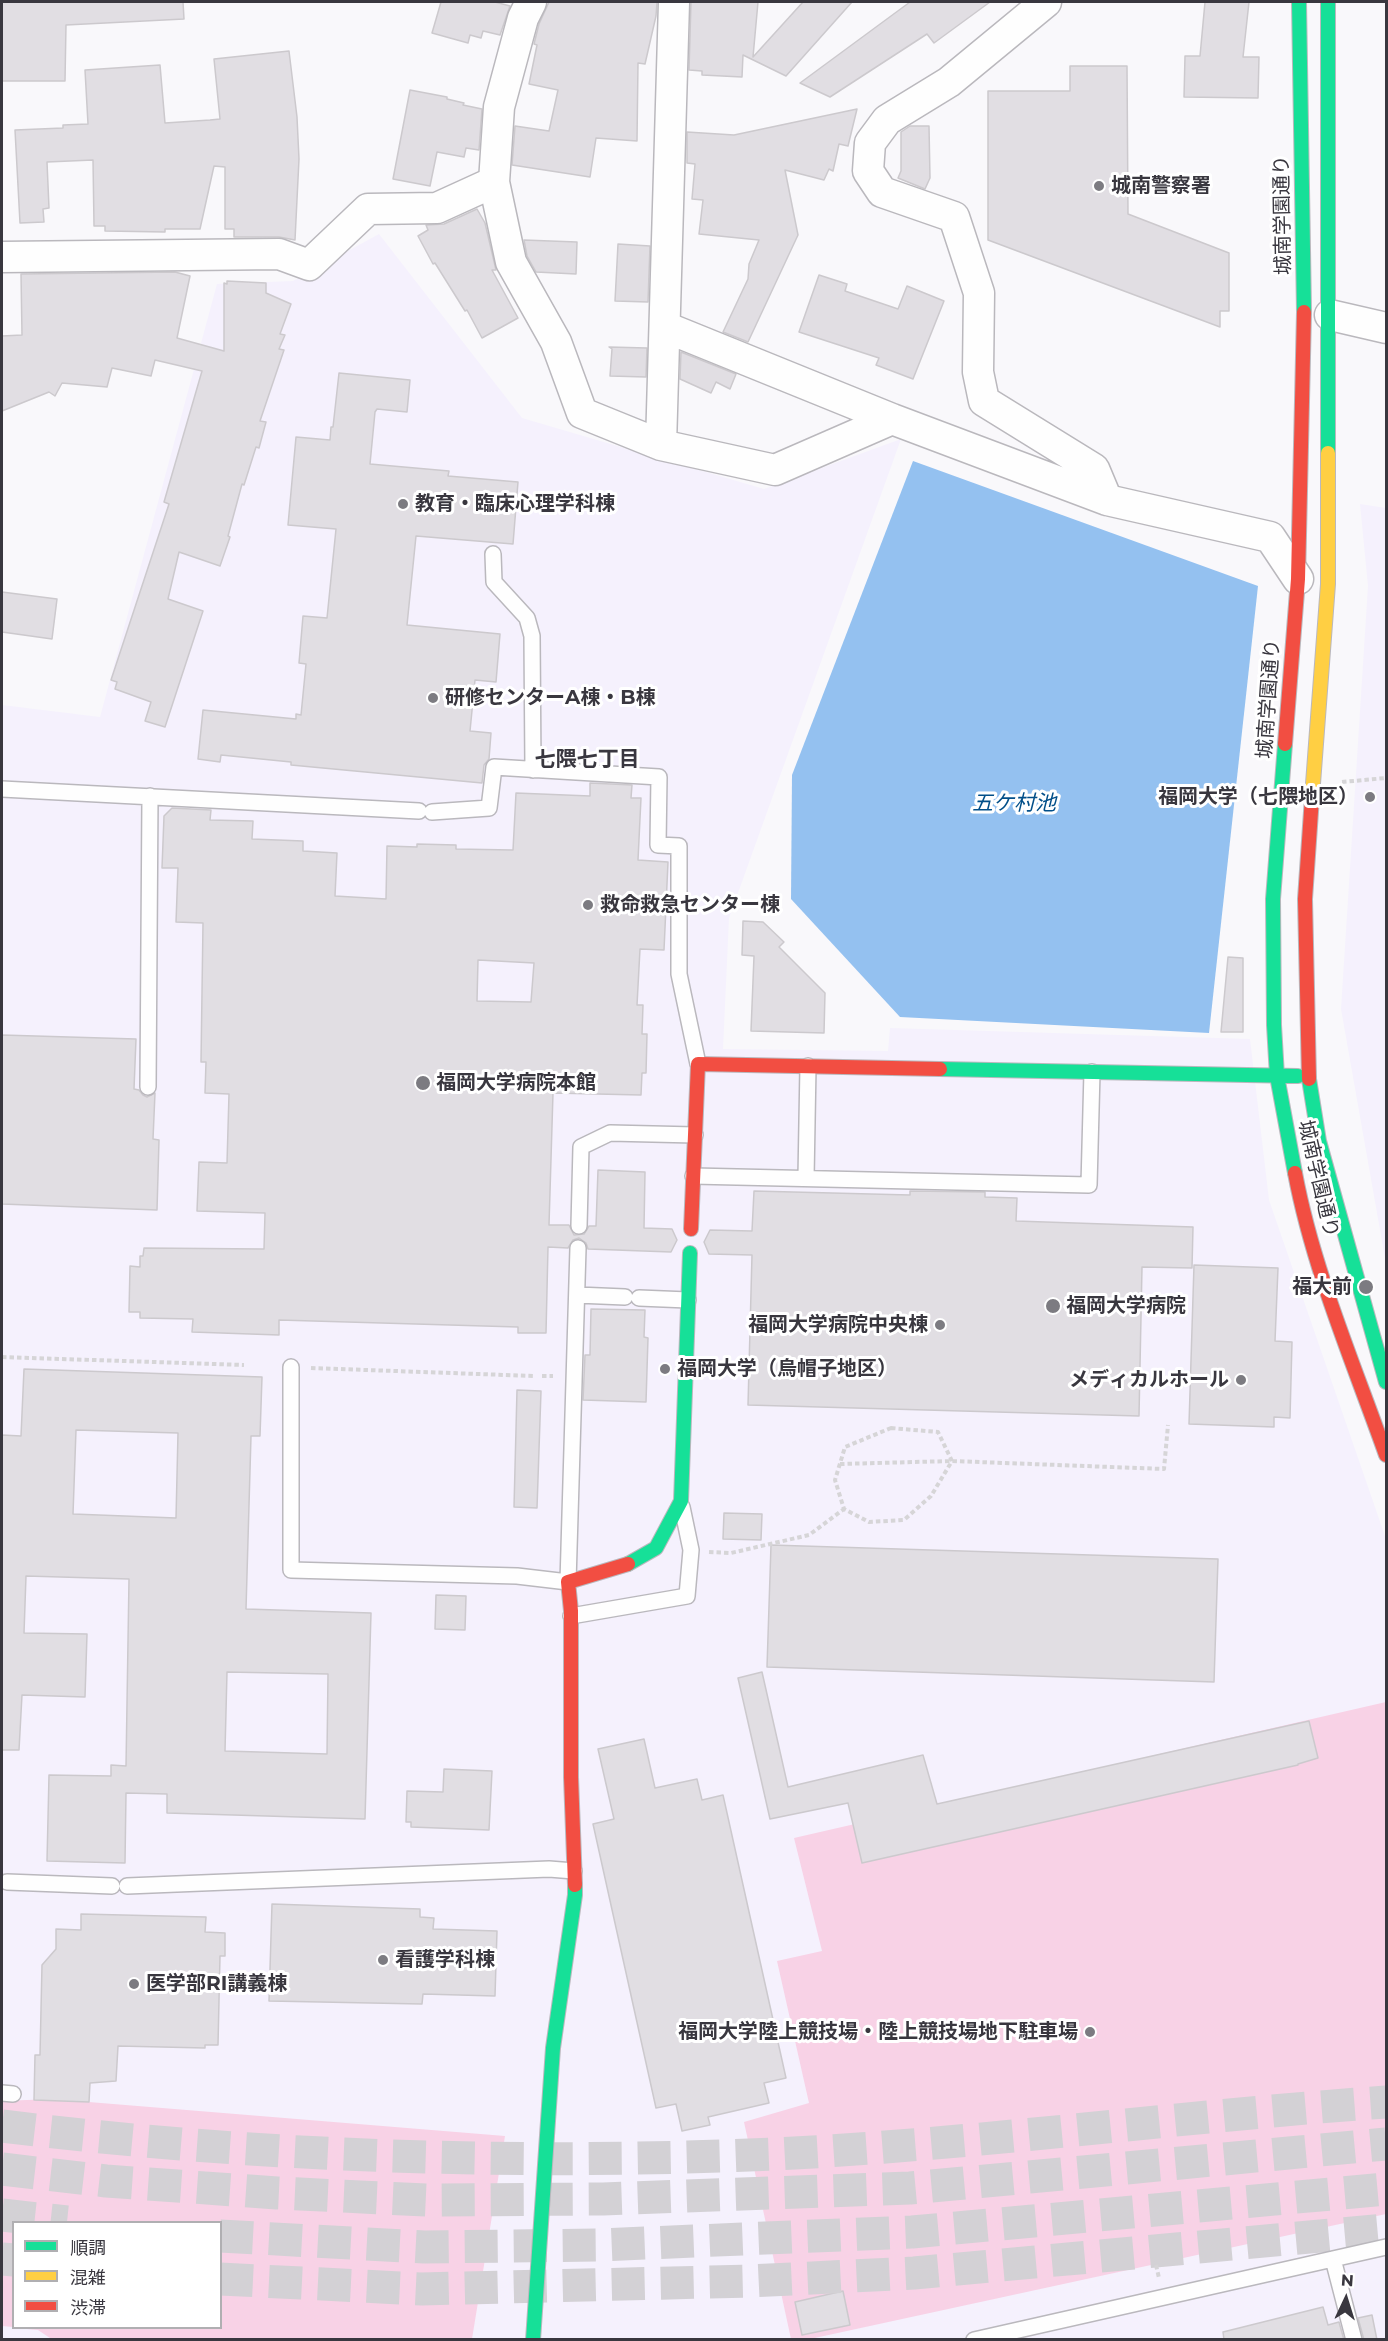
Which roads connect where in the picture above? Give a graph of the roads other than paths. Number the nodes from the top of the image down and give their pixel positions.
1 (531, 2) edge
2 (674, 2) edge
3 (1046, 2) edge
4 (1299, 2) edge
5 (1328, 2) edge
6 (494, 182) junction
7 (2, 257) edge
8 (1330, 315) junction
9 (665, 327) junction
10 (1386, 328) edge
11 (892, 419) junction
12 (661, 445) junction
13 (1107, 500) junction
14 (493, 554) dead end
15 (1298, 579) junction
16 (533, 770) junction
17 (2, 789) edge
18 (150, 796) junction
19 (698, 1064) junction
20 (808, 1066) junction
21 (1092, 1072) junction
22 (1277, 1076) junction
23 (1309, 1076) junction
24 (148, 1087) dead end
25 (695, 1135) junction
26 (693, 1176) junction
27 (806, 1178) junction
28 (579, 1226) dead end
29 (691, 1229) dead end
30 (578, 1248) dead end
31 (690, 1253) dead end
32 (577, 1295) junction
33 (688, 1300) junction
34 (291, 1367) road end
35 (1386, 1382) edge
36 (1386, 1455) edge
37 (681, 1501) junction
38 (568, 1582) junction
39 (571, 1616) junction
40 (574, 1871) junction
41 (7, 1882) dead end
42 (1386, 2247) edge
43 (1333, 2259) junction
44 (533, 2340) edge
45 (974, 2340) edge
46 (1354, 2340) edge

1 - 6 street
2 - 9 street
3 - 13 street
4 - 15 street, 城南学園通り
5 - 8 street, 城南学園通り
6 - 7 street
6 - 12 street
8 - 10 street
8 - 23 street, 城南学園通り
9 - 11 street
9 - 12 street
11 - 12 street
11 - 13 street
13 - 15 street
14 - 16 lane
15 - 22 street, 城南学園通り
16 - 18 lane
16 - 19 lane
17 - 18 lane
18 - 24 lane
19 - 20 street
19 - 25 street
20 - 21 street
20 - 27 lane
21 - 22 street
21 - 27 lane
22 - 23 street
22 - 36 street, 城南学園通り
23 - 35 street, 城南学園通り
25 - 26 street
25 - 28 lane
26 - 27 lane
26 - 29 street
30 - 32 lane
31 - 33 street
32 - 33 lane
32 - 38 lane
33 - 37 street
34 - 38 lane
37 - 38 street
37 - 39 lane
38 - 39 street
39 - 40 street
40 - 41 lane
40 - 44 street
42 - 43 lane
43 - 45 lane
43 - 46 lane

